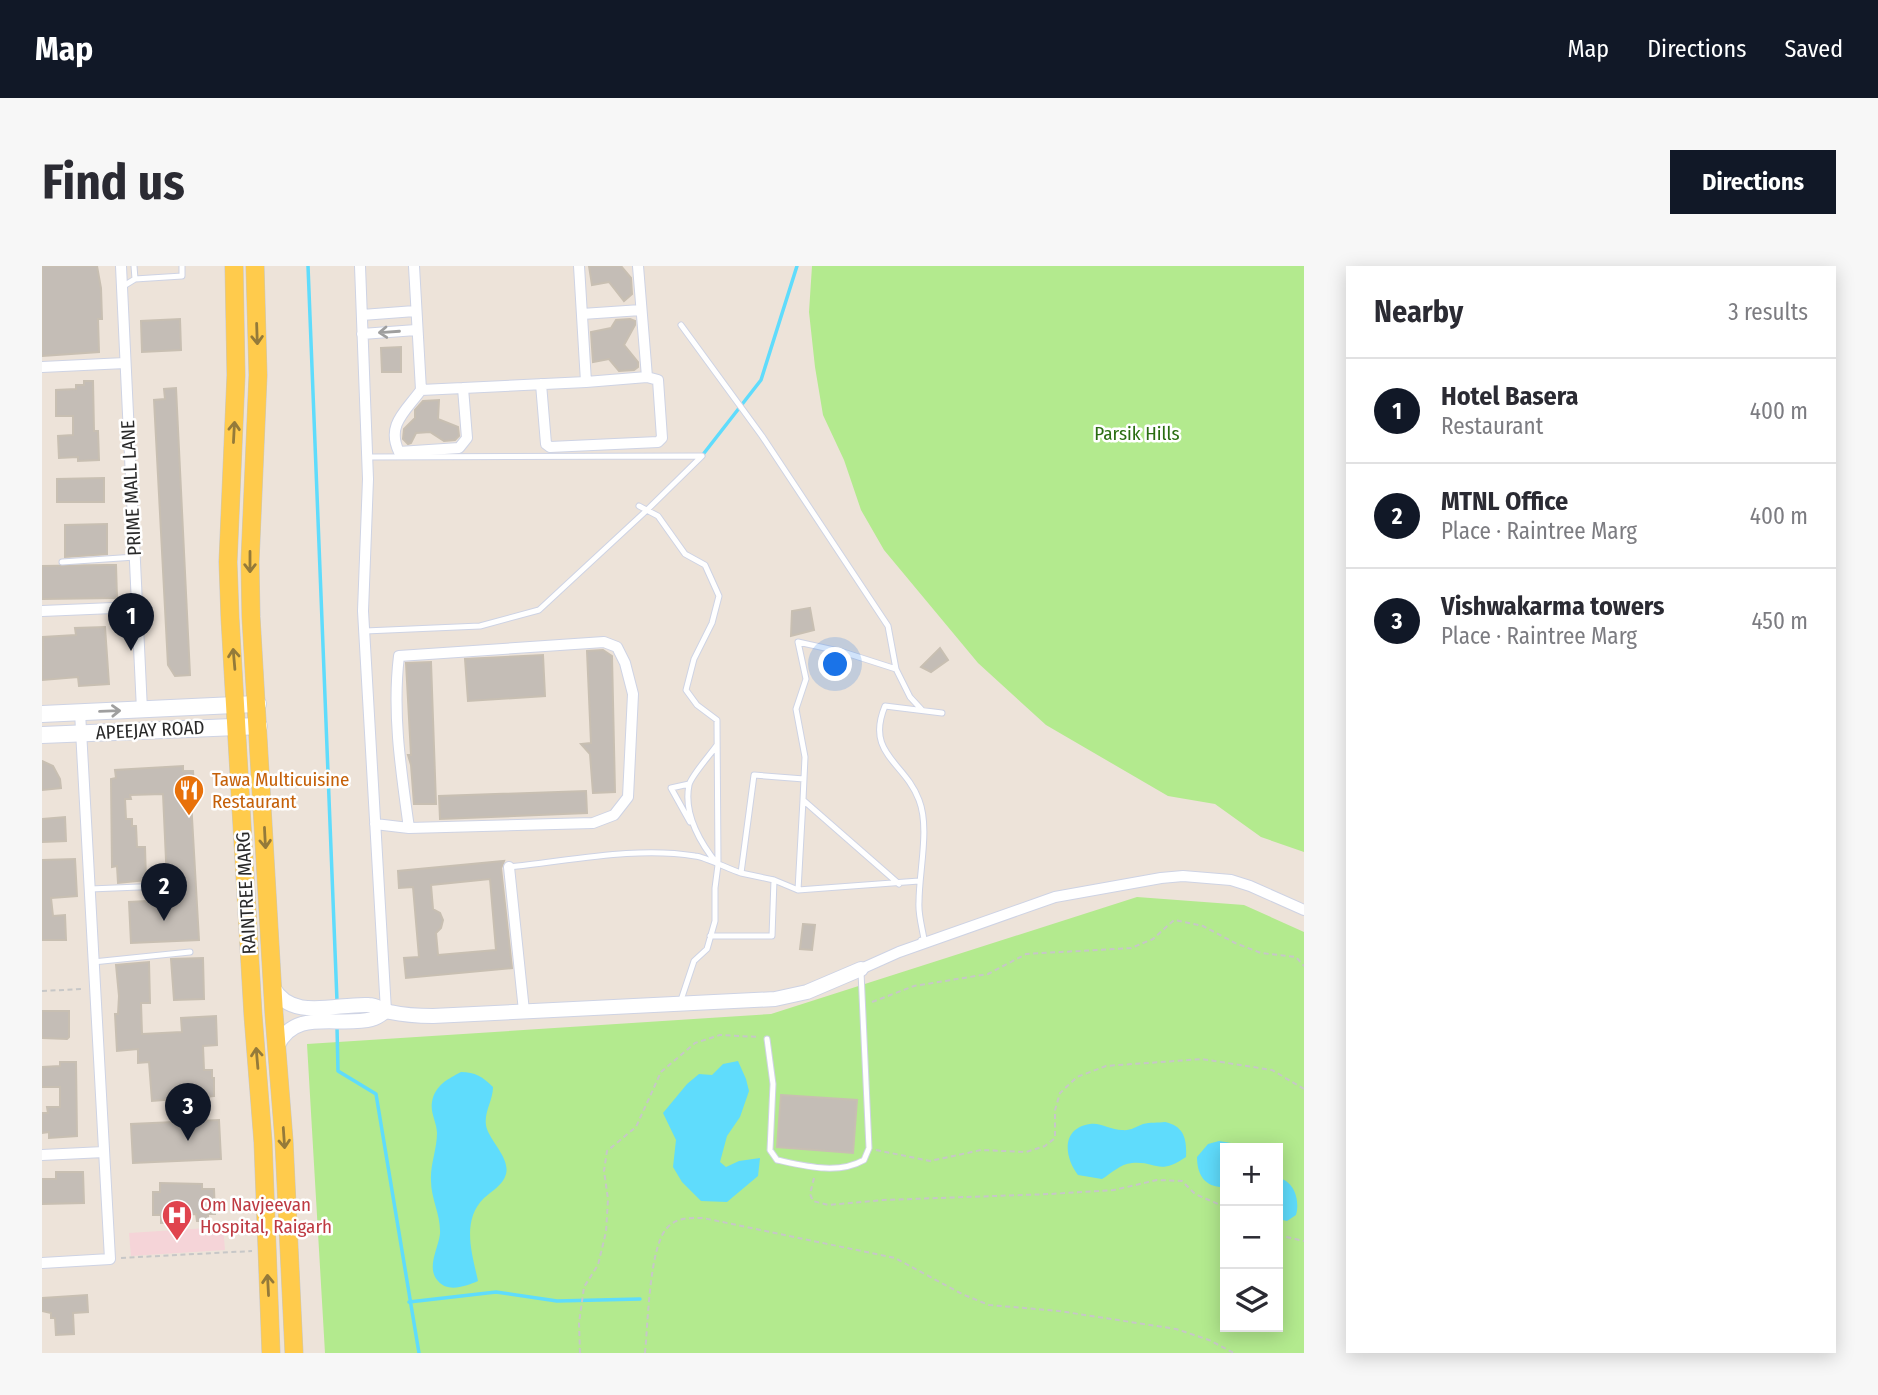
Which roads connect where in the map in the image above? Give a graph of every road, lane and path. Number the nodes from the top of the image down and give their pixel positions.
1 (121, 266) edge
2 (134, 266) edge
3 (182, 266) edge
4 (234, 266) edge
5 (255, 266) edge
6 (360, 266) edge
7 (414, 266) edge
8 (579, 266) edge
9 (638, 266) edge
10 (135, 279) junction
11 (122, 287) junction
12 (641, 310) junction
13 (415, 311) junction
14 (582, 314) junction
15 (362, 315) junction
16 (681, 325) dead end
17 (416, 330) junction
18 (362, 334) junction
19 (125, 363) junction
20 (42, 367) edge
21 (647, 377) junction
22 (586, 382) junction
23 (541, 384) junction
24 (463, 388) junction
25 (421, 390) junction
26 (367, 457) junction
27 (639, 506) dead end
28 (647, 510) junction
29 (135, 557) junction
30 (62, 562) dead end
31 (137, 607) junction
32 (42, 611) edge
33 (364, 637) junction
34 (896, 669) junction
35 (258, 704) junction
36 (236, 705) junction
37 (142, 710) junction
38 (922, 710) junction
39 (80, 712) junction
40 (942, 713) dead end
41 (42, 714) edge
42 (259, 726) junction
43 (237, 727) junction
44 (82, 734) junction
45 (42, 735) edge
46 (717, 746) junction
47 (804, 779) junction
48 (689, 784) junction
49 (803, 800) junction
50 (375, 824) junction
51 (409, 828) junction
52 (697, 834) junction
53 (718, 866) junction
54 (509, 867) joint
55 (741, 873) junction
56 (774, 880) junction
57 (919, 881) junction
58 (899, 884) junction
59 (164, 886) dead end
60 (90, 889) junction
61 (798, 890) junction
62 (1304, 910) edge
63 (710, 936) junction
64 (190, 953) dead end
65 (93, 962) junction
66 (1304, 966) edge
67 (861, 969) junction
68 (273, 987) junction
69 (93, 989) junction
70 (42, 991) edge
71 (680, 1003) junction
72 (863, 1006) junction
73 (386, 1011) junction
74 (524, 1011) junction
75 (323, 1014) junction
76 (767, 1039) joint
77 (277, 1047) junction
78 (1304, 1089) edge
79 (869, 1148) junction
80 (104, 1152) junction
81 (42, 1155) edge
82 (817, 1169) junction
83 (1221, 1206) edge
84 (1283, 1236) edge
85 (1304, 1241) edge
86 (266, 1250) junction
87 (110, 1259) junction
88 (42, 1263) edge
89 (271, 1353) edge
90 (294, 1353) edge
91 (580, 1353) edge
92 (645, 1353) edge
93 (1234, 1353) edge

1 - 11 street, PRIME MALL LANE
2 - 10 lane
3 - 10 lane
36 -> 4 main road, RAINTREE MARG
5 -> 35 main road, RAINTREE MARG
6 - 15 street
7 - 13 street
8 - 14 street
9 - 12 street
10 - 11 lane
11 - 19 street, PRIME MALL LANE
12 - 14 street
12 - 21 street
13 - 15 street
13 - 17 street
14 - 22 street
15 - 18 street
16 - 34 lane
17 -> 18 street
17 - 25 street
18 - 26 street
19 - 20 street
19 - 29 street, PRIME MALL LANE
21 - 22 street
21 - 23 street
22 - 23 street
23 - 24 street
24 - 25 street
24 - 25 street
26 - 28 lane
26 - 33 street
27 - 28 lane
28 - 33 lane
28 - 46 lane
29 - 30 lane
29 - 31 street, PRIME MALL LANE
31 - 32 street
31 - 37 street, PRIME MALL LANE
33 - 50 street
34 - 38 lane
34 - 47 lane
35 - 36 main road, APEEJAY ROAD
35 - 42 main road, RAINTREE MARG
36 - 37 main road, APEEJAY ROAD
36 - 43 main road, RAINTREE MARG
39 -> 37 main road, APEEJAY ROAD
38 - 40 lane
38 - 57 lane
39 - 41 main road, APEEJAY ROAD
39 - 44 street
42 - 43 main road, APEEJAY ROAD
42 -> 68 main road, RAINTREE MARG
43 - 44 main road, APEEJAY ROAD
86 -> 43 main road, RAINTREE MARG
44 - 45 main road, APEEJAY ROAD
44 - 60 street
46 - 48 lane
46 - 53 lane
47 - 49 lane
47 - 55 lane
48 - 52 lane
48 - 52 lane
49 - 58 lane
49 - 61 lane
50 - 51 street
50 - 73 street
51 - 51 street
52 - 53 lane
53 - 54 lane
53 - 55 lane
53 - 63 lane
54 - 74 street
55 - 56 lane
56 - 61 lane
56 - 63 lane
57 - 58 lane
57 - 67 lane
58 - 61 lane
59 - 60 lane
60 - 65 street
62 - 67 street
63 - 71 lane
64 - 65 lane
65 - 69 street
66 - 72 path
67 - 71 street
67 - 72 lane
68 - 75 street
68 - 77 main road, RAINTREE MARG
69 - 70 path
69 - 80 street
71 - 74 street
72 - 79 lane
73 - 74 street
73 - 75 street
75 - 77 street
76 - 82 lane
76 - 91 path
77 -> 90 main road, RAINTREE MARG
78 - 79 path
79 - 82 lane
80 - 81 street
80 - 87 street
82 - 83 path
84 - 85 path
86 - 87 path
89 -> 86 main road, RAINTREE MARG
87 - 88 street
92 - 93 path

